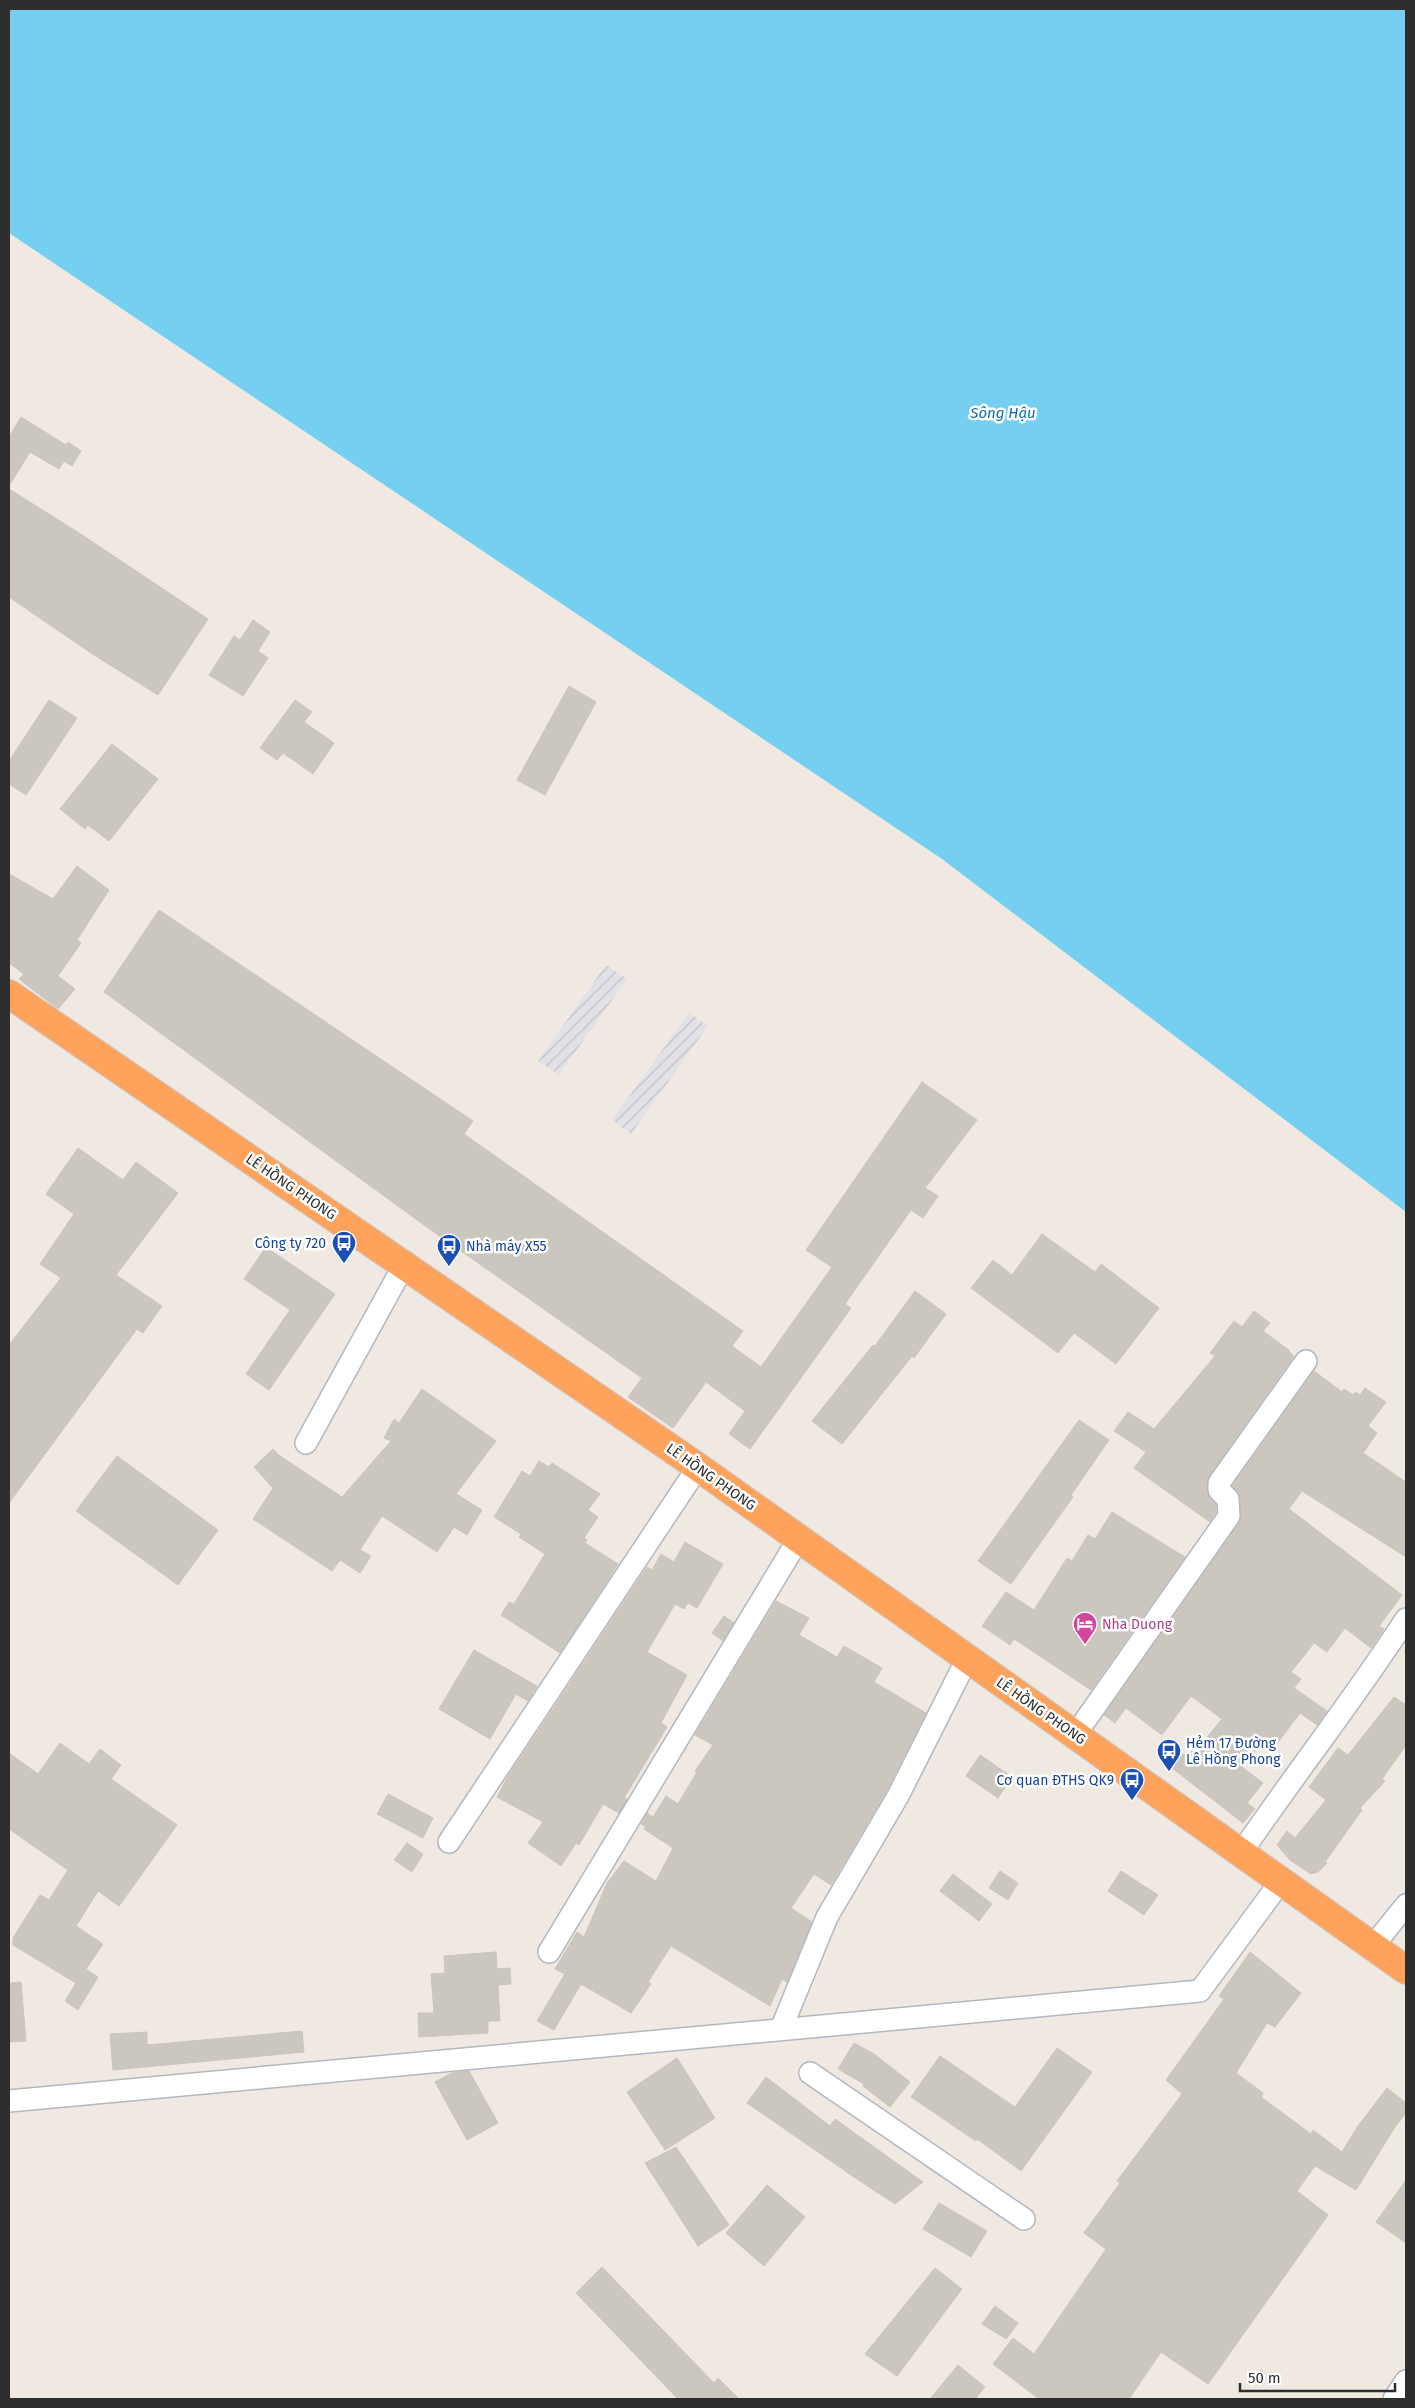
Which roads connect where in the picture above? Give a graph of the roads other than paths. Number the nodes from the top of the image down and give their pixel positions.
1 (9, 994) edge
2 (404, 1265) junction
3 (1306, 1361) dead end
4 (306, 1443) dead end
5 (698, 1467) junction
6 (798, 1540) junction
7 (1406, 1619) edge
8 (967, 1659) junction
9 (1074, 1735) junction
10 (449, 1842) dead end
11 (1241, 1853) junction
12 (1281, 1881) junction
13 (1406, 1905) edge
14 (1373, 1946) junction
15 (549, 1952) dead end
16 (1406, 1970) edge
17 (781, 2029) junction
18 (810, 2073) dead end
19 (9, 2101) edge
20 (1024, 2219) dead end
21 (1406, 2381) edge
22 (1394, 2399) edge

1 - 2 highway, LÊ HỒNG PHONG
2 - 4 street
2 - 5 highway, LÊ HỒNG PHONG
3 - 9 street
5 - 6 highway, LÊ HỒNG PHONG
5 - 10 street
6 - 8 highway, LÊ HỒNG PHONG
6 - 15 street
7 - 11 street
8 - 9 highway, LÊ HỒNG PHONG
8 - 17 street
9 - 11 highway, LÊ HỒNG PHONG
11 - 12 highway, LÊ HỒNG PHONG
12 - 14 highway, LÊ HỒNG PHONG
12 - 17 street
13 - 14 street
14 - 16 highway, LÊ HỒNG PHONG
17 - 19 street
18 - 20 street
21 - 22 street

